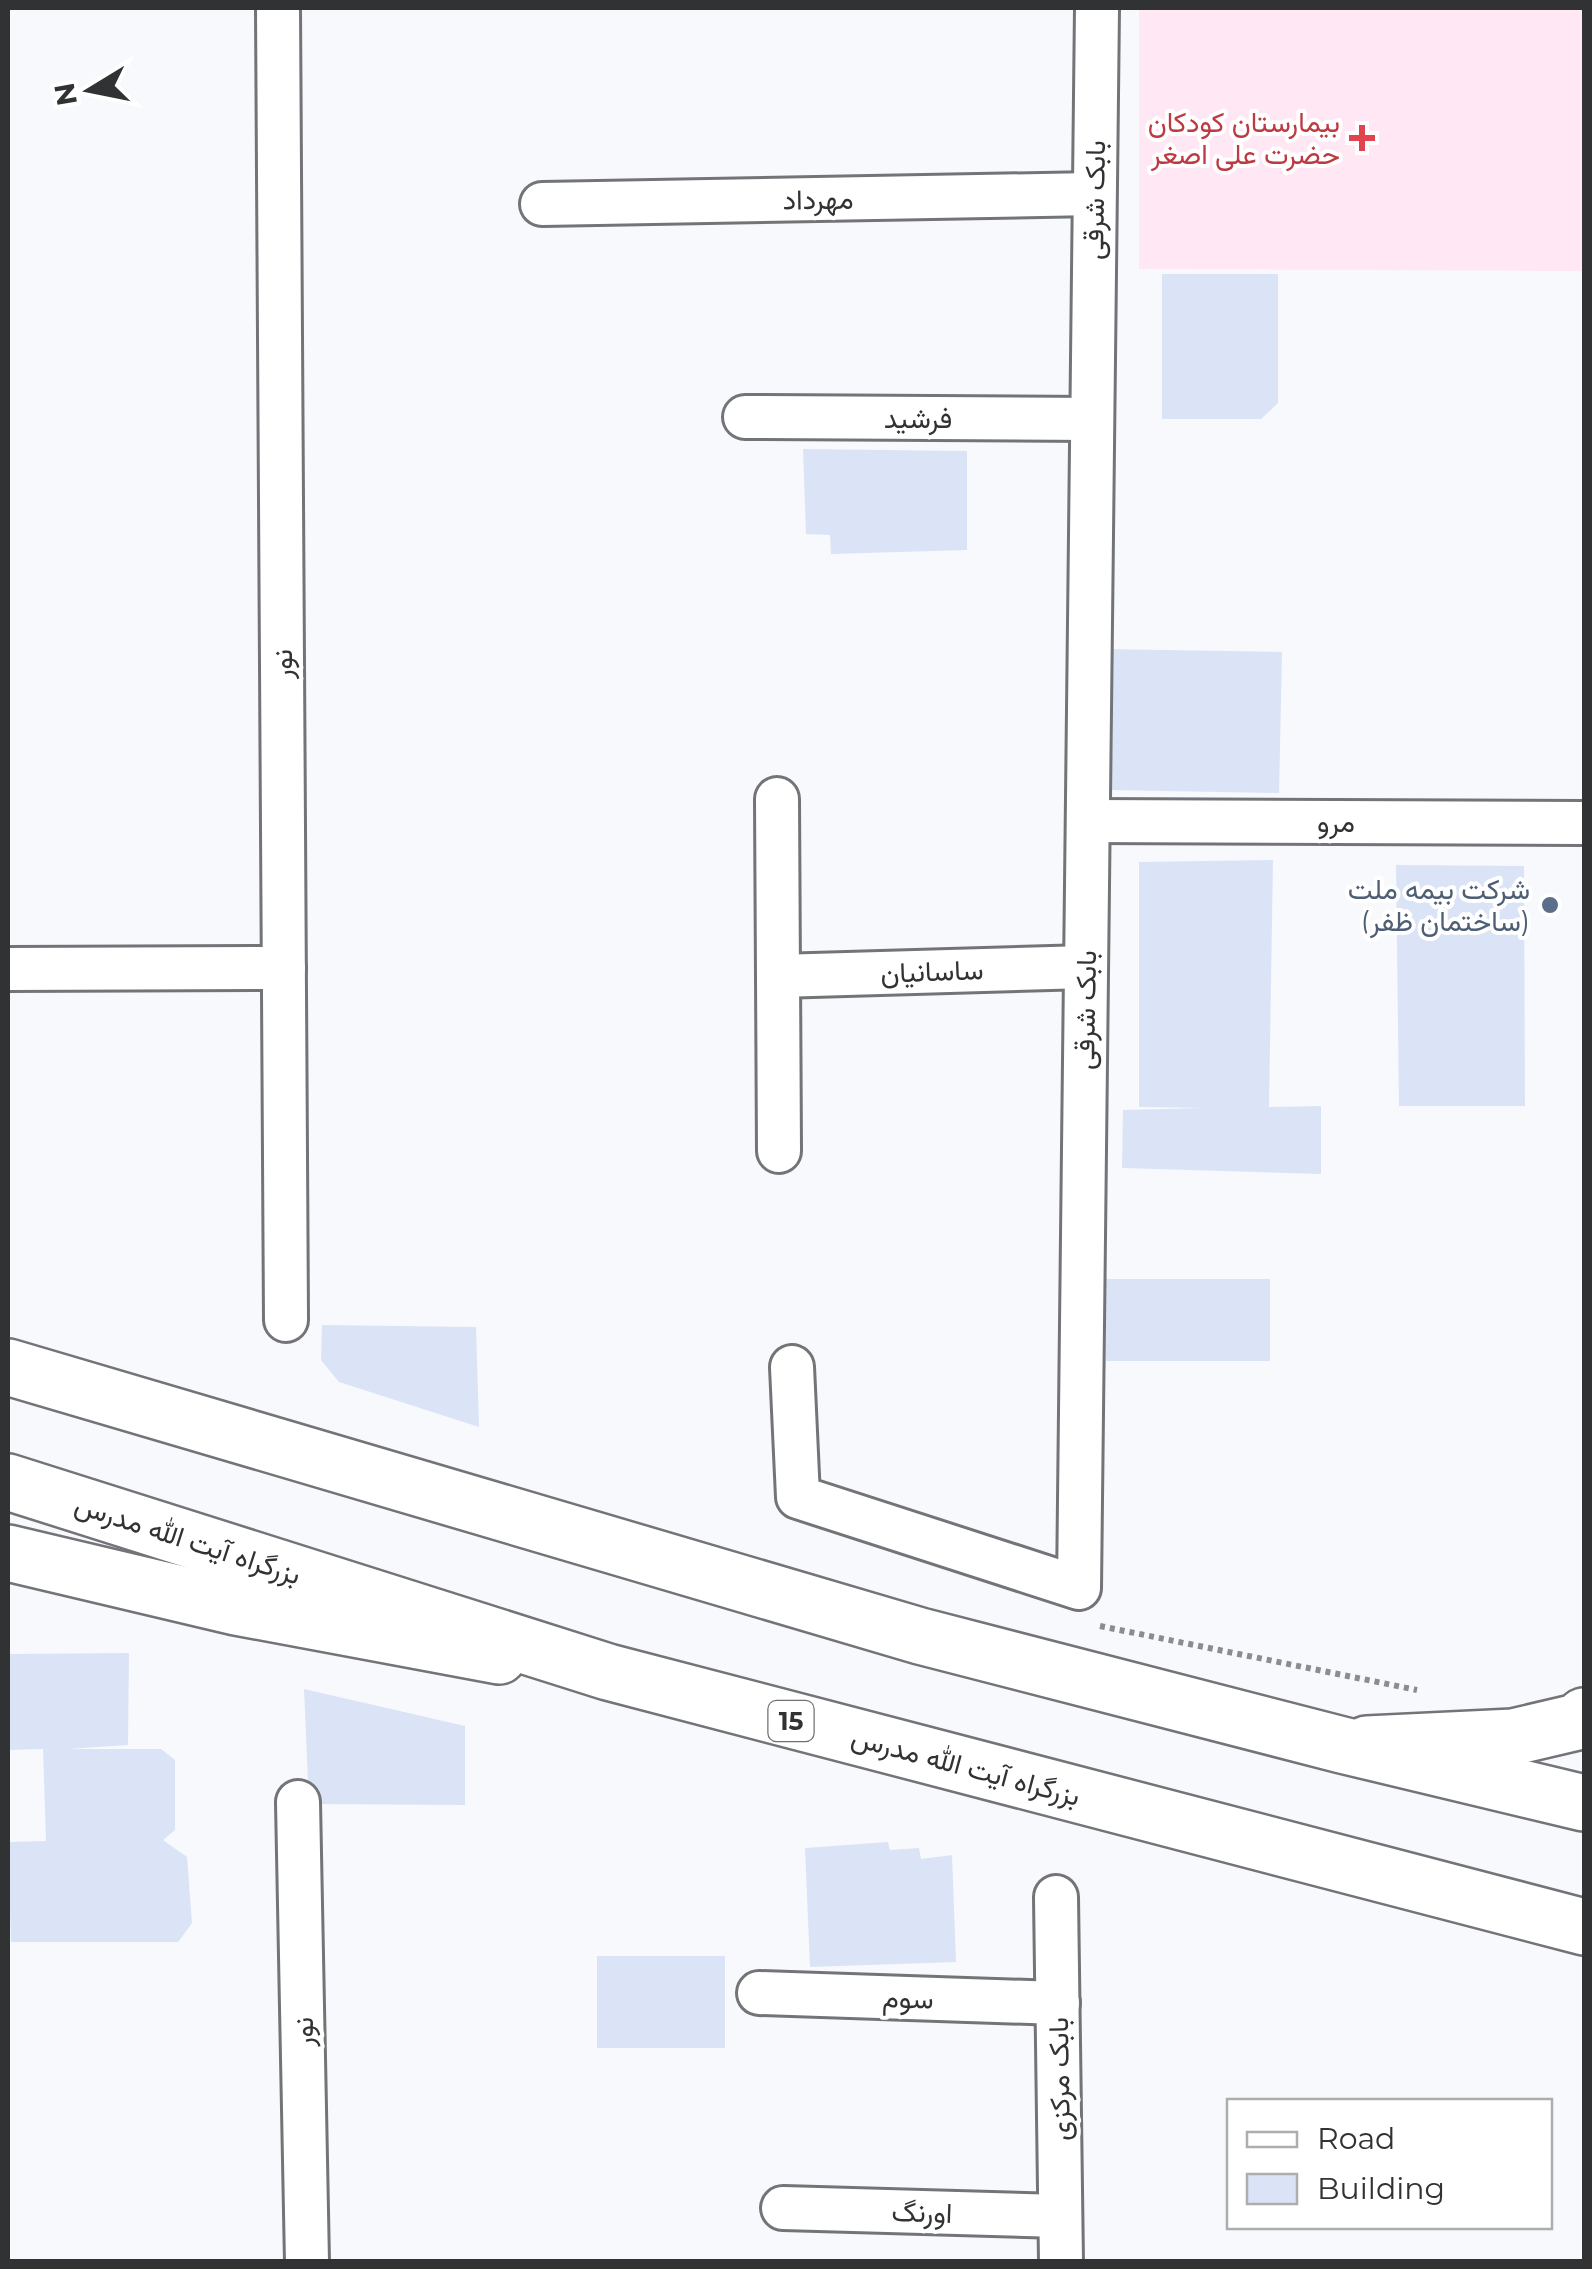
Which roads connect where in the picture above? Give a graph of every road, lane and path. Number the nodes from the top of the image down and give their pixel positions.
1 (278, 8) edge
2 (1097, 8) edge
3 (1094, 194) junction
4 (542, 204) dead end
5 (744, 417) dead end
6 (1092, 418) junction
7 (777, 799) dead end
8 (1088, 821) junction
9 (1584, 822) edge
10 (1086, 967) junction
11 (284, 968) junction
12 (8, 969) edge
13 (778, 976) junction
14 (779, 1151) dead end
15 (286, 1320) dead end
16 (8, 1367) edge
17 (792, 1367) dead end
18 (8, 1482) edge
19 (8, 1553) edge
20 (667, 1688) junction
21 (1584, 1716) edge
22 (1342, 1745) junction
23 (298, 1802) dead end
24 (1584, 1803) edge
25 (1056, 1897) dead end
26 (1573, 1931) edge
27 (759, 1993) dead end
28 (1058, 2002) junction
29 (784, 2208) dead end
30 (1060, 2216) junction
31 (307, 2262) edge
32 (1061, 2262) edge

1 - 11 street, نور
2 - 3 street, بابک شرقی
3 - 4 street, مهرداد
3 - 6 street, بابک شرقی
5 - 6 street, فرشید
6 - 8 street, بابک شرقی
7 - 13 street
8 - 9 street, مرو
8 - 10 street, بابک شرقی
10 - 13 street, ساسانیان
10 - 17 street, بابک شرقی
11 - 12 street
11 - 15 street, نور
13 - 14 street
16 - 22 main road
18 - 20 main road, بزرگراه آیت الله مدرس / 15
19 - 20 main road
20 - 26 main road, بزرگراه آیت الله مدرس / 15
21 - 22 main road
22 - 24 main road
23 - 31 street, نور
25 - 28 street, بابک مرکزی
27 - 28 street, سوم
28 - 30 street, بابک مرکزی
29 - 30 street, اورنگ
30 - 32 street, بابک مرکزی

